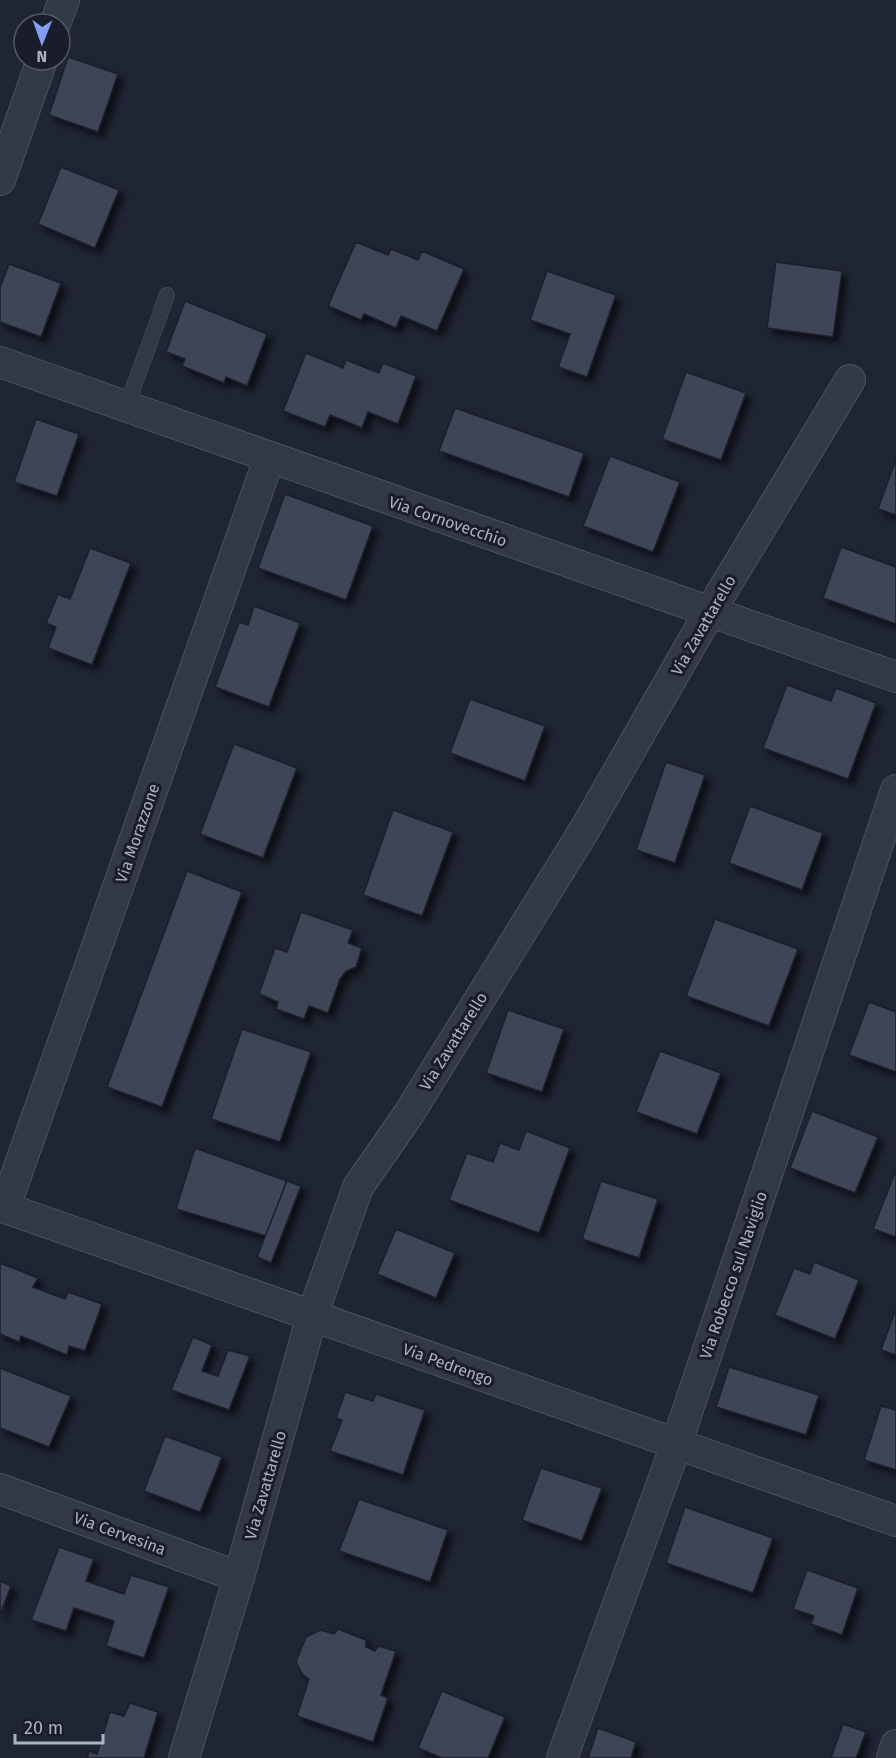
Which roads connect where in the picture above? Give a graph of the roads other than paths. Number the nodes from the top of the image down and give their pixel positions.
1 (38, 72) edge
2 (0, 180) edge
3 (167, 295) dead end
4 (0, 362) edge
5 (850, 381) dead end
6 (126, 408) junction
7 (269, 459) junction
8 (709, 612) junction
9 (896, 678) edge
10 (896, 790) edge
11 (2, 1206) edge
12 (312, 1316) junction
13 (676, 1445) junction
14 (0, 1488) edge
15 (896, 1521) edge
16 (239, 1577) junction
17 (896, 1746) edge
18 (184, 1758) edge
19 (562, 1758) edge
20 (892, 1758) edge

1 - 2 street
3 - 6 lane
4 - 6 street, Via Cornovecchio
5 - 8 street, Via Zavattarello
6 - 7 street, Via Cornovecchio
7 - 8 street, Via Cornovecchio
7 - 11 street, Via Morazzone
8 - 9 street, Via Cornovecchio
8 - 12 street, Via Zavattarello
10 - 13 street, Via Robecco sul Naviglio
11 - 12 street, Via Pedrengo
12 - 13 street, Via Pedrengo
12 - 16 street, Via Zavattarello
13 - 15 street, Via Pedrengo
13 - 19 street, Via Robecco sul Naviglio
14 - 16 street, Via Cervesina
16 - 18 street, Via Zavattarello
17 - 20 street

